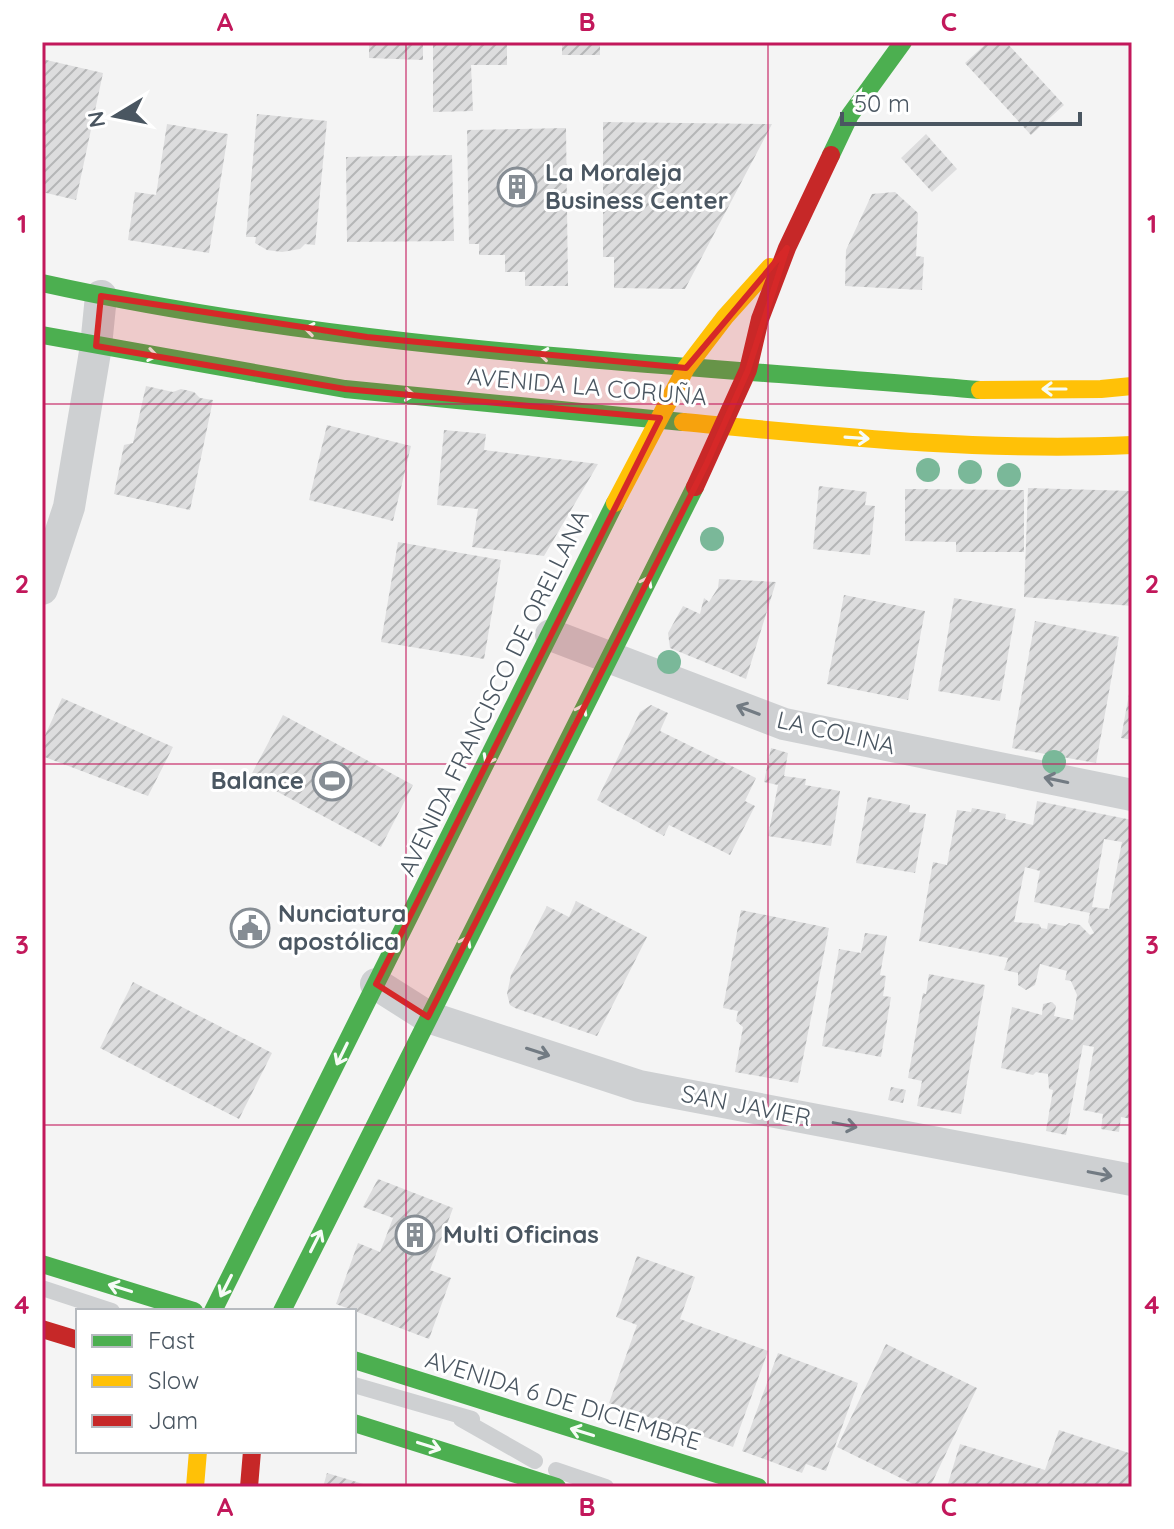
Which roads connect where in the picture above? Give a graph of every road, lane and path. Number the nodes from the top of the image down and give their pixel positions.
1 (903, 42) edge
2 (787, 248) junction
3 (42, 283) edge
4 (101, 296) junction
5 (42, 335) edge
6 (96, 346) junction
7 (686, 368) junction
8 (748, 370) junction
9 (1132, 386) edge
10 (660, 418) junction
11 (724, 425) junction
12 (1132, 445) edge
13 (42, 589) edge
14 (551, 635) junction
15 (608, 656) junction
16 (1132, 795) edge
17 (376, 984) junction
18 (428, 1017) junction
19 (1132, 1180) edge
20 (42, 1264) edge
21 (42, 1288) edge
22 (106, 1309) edge
23 (188, 1309) edge
24 (214, 1309) edge
25 (283, 1309) edge
26 (42, 1329) edge
27 (76, 1339) edge
28 (356, 1361) edge
29 (356, 1386) edge
30 (453, 1414) junction
31 (356, 1424) edge
32 (198, 1453) edge
33 (252, 1453) edge
34 (195, 1487) edge
35 (249, 1487) edge
36 (557, 1487) edge
37 (606, 1487) edge
38 (704, 1487) edge
39 (758, 1487) edge

1 - 2 main road, AVENIDA FRANCISCO DE ORELLANA
2 - 7 main road, AVENIDA FRANCISCO DE ORELLANA
2 - 8 main road, AVENIDA FRANCISCO DE ORELLANA
3 - 4 main road, AVENIDA LA CORUÑA
4 - 6 street
7 -> 4 main road, AVENIDA LA CORUÑA
5 - 6 main road, AVENIDA LA CORUÑA
6 -> 10 main road, AVENIDA LA CORUÑA
6 - 13 street
7 - 8 main road, AVENIDA LA CORUÑA
7 - 10 main road, AVENIDA FRANCISCO DE ORELLANA
9 -> 8 main road, AVENIDA LA CORUÑA
8 - 11 main road, AVENIDA FRANCISCO DE ORELLANA
10 - 11 main road, AVENIDA LA CORUÑA
10 - 14 main road, AVENIDA FRANCISCO DE ORELLANA
11 -> 12 main road, AVENIDA LA CORUÑA
15 -> 11 main road, AVENIDA FRANCISCO DE ORELLANA
14 - 15 street, LA COLINA
14 -> 17 main road, AVENIDA FRANCISCO DE ORELLANA
16 -> 15 street, LA COLINA
18 -> 15 main road, AVENIDA FRANCISCO DE ORELLANA
17 - 18 street, SAN JAVIER
17 -> 24 main road, AVENIDA FRANCISCO DE ORELLANA
18 -> 19 street, SAN JAVIER
25 -> 18 main road, AVENIDA FRANCISCO DE ORELLANA
23 -> 20 main road
21 - 22 lane
26 - 27 main road
39 -> 28 main road, AVENIDA 6 DE DICIEMBRE
29 - 30 lane
30 - 37 lane
30 - 38 lane
31 -> 36 main road
32 - 34 main road
33 - 35 main road

